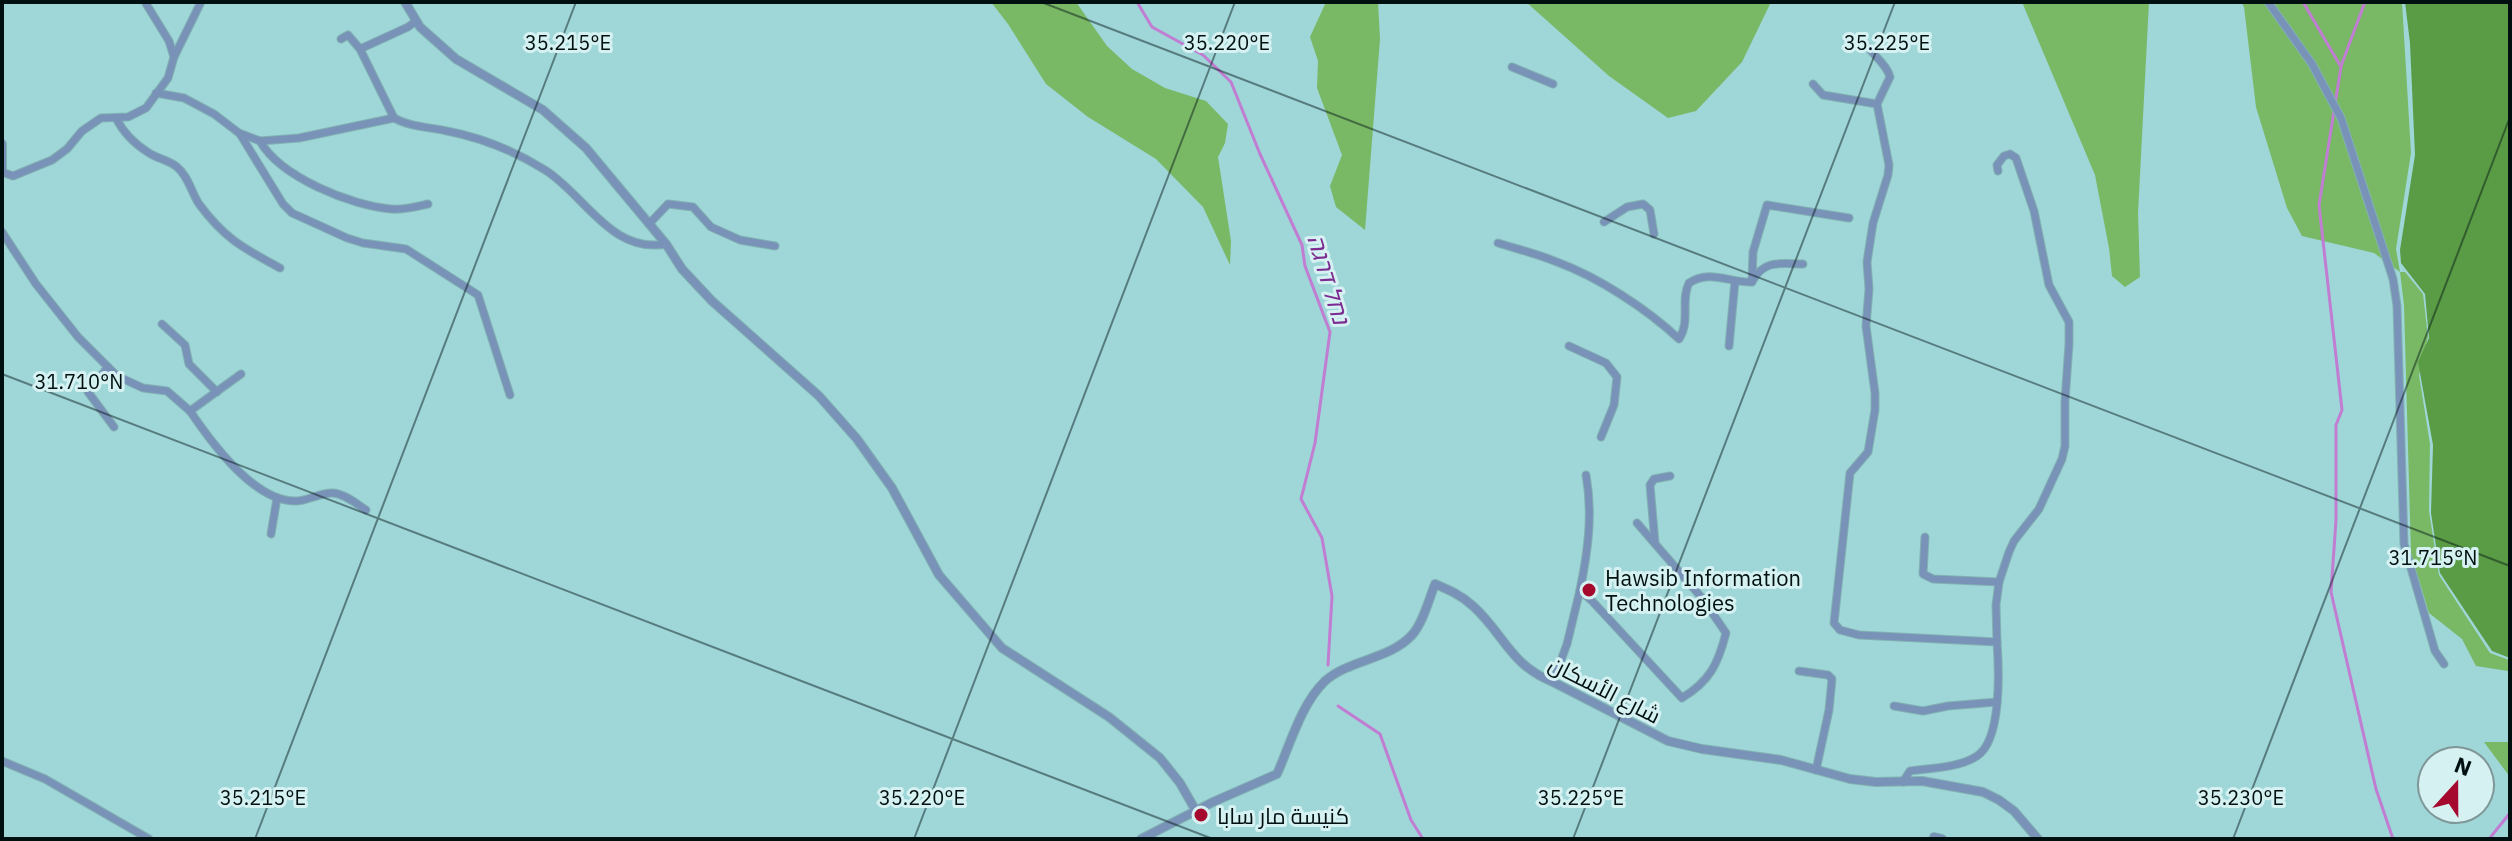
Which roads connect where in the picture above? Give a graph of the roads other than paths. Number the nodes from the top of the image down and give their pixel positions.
1 (145, 2) edge
2 (201, 2) edge
3 (405, 2) edge
4 (2268, 2) edge
5 (416, 21) junction
6 (341, 39) dead end
7 (1868, 47) dead end
8 (360, 49) junction
9 (174, 57) junction
10 (1512, 67) dead end
11 (1553, 84) dead end
12 (1813, 84) dead end
13 (156, 93) junction
14 (1877, 104) junction
15 (116, 118) junction
16 (394, 118) junction
17 (239, 133) junction
18 (260, 141) junction
19 (2, 144) edge
20 (2, 171) edge
21 (1998, 171) dead end
22 (428, 204) dead end
23 (1849, 218) dead end
24 (1604, 222) dead end
25 (649, 224) junction
26 (2, 232) edge
27 (1654, 234) dead end
28 (1498, 243) dead end
29 (666, 244) junction
30 (775, 246) dead end
31 (1803, 264) dead end
32 (280, 268) dead end
33 (1735, 281) junction
34 (1752, 282) junction
35 (162, 324) dead end
36 (1569, 346) dead end
37 (1729, 346) dead end
38 (108, 367) junction
39 (241, 374) dead end
40 (217, 392) junction
41 (510, 395) dead end
42 (190, 411) junction
43 (114, 427) dead end
44 (1601, 437) dead end
45 (1586, 475) dead end
46 (1670, 476) dead end
47 (277, 498) junction
48 (366, 510) dead end
49 (1637, 523) dead end
50 (271, 534) dead end
51 (1925, 537) dead end
52 (1655, 546) junction
53 (1999, 582) junction
54 (1580, 590) junction
55 (1997, 642) junction
56 (2444, 664) dead end
57 (1799, 671) dead end
58 (1553, 682) junction
59 (1997, 702) junction
60 (1894, 706) dead end
61 (2, 761) edge
62 (1816, 770) junction
63 (1903, 782) junction
64 (1196, 811) junction
65 (149, 839) edge
66 (1141, 839) edge
67 (2038, 839) edge

1 - 9 street
2 - 9 street
3 - 5 street
4 - 56 street
5 - 8 street
5 - 25 street
6 - 8 street
7 - 14 street
8 - 16 street
9 - 13 street
10 - 11 street
12 - 14 street
13 - 15 street
13 - 17 street
14 - 55 street
15 - 20 street
15 - 32 street
16 - 18 street
16 - 29 street
17 - 18 street
17 - 41 street
18 - 22 street
19 - 20 street
21 - 53 street
23 - 34 street
24 - 27 street
25 - 29 street
25 - 30 street
26 - 38 street
28 - 33 street
29 - 64 street
31 - 34 street
33 - 34 street
33 - 37 street
35 - 40 street
36 - 44 street
38 - 42 street
38 - 43 street
39 - 40 street
40 - 42 street
42 - 47 street
45 - 54 street
46 - 52 street
47 - 48 street
47 - 50 street
49 - 52 street
51 - 53 street
52 - 54 street
53 - 55 street
54 - 58 street
55 - 59 street
57 - 62 street
58 - 62 street, شارع الأسكان
58 - 64 street, شارع الأسكان
59 - 60 street
59 - 63 street
61 - 65 street
62 - 63 street, شارع الأسكان
63 - 67 street, شارع الأسكان
64 - 66 street, شارع الأسكان

